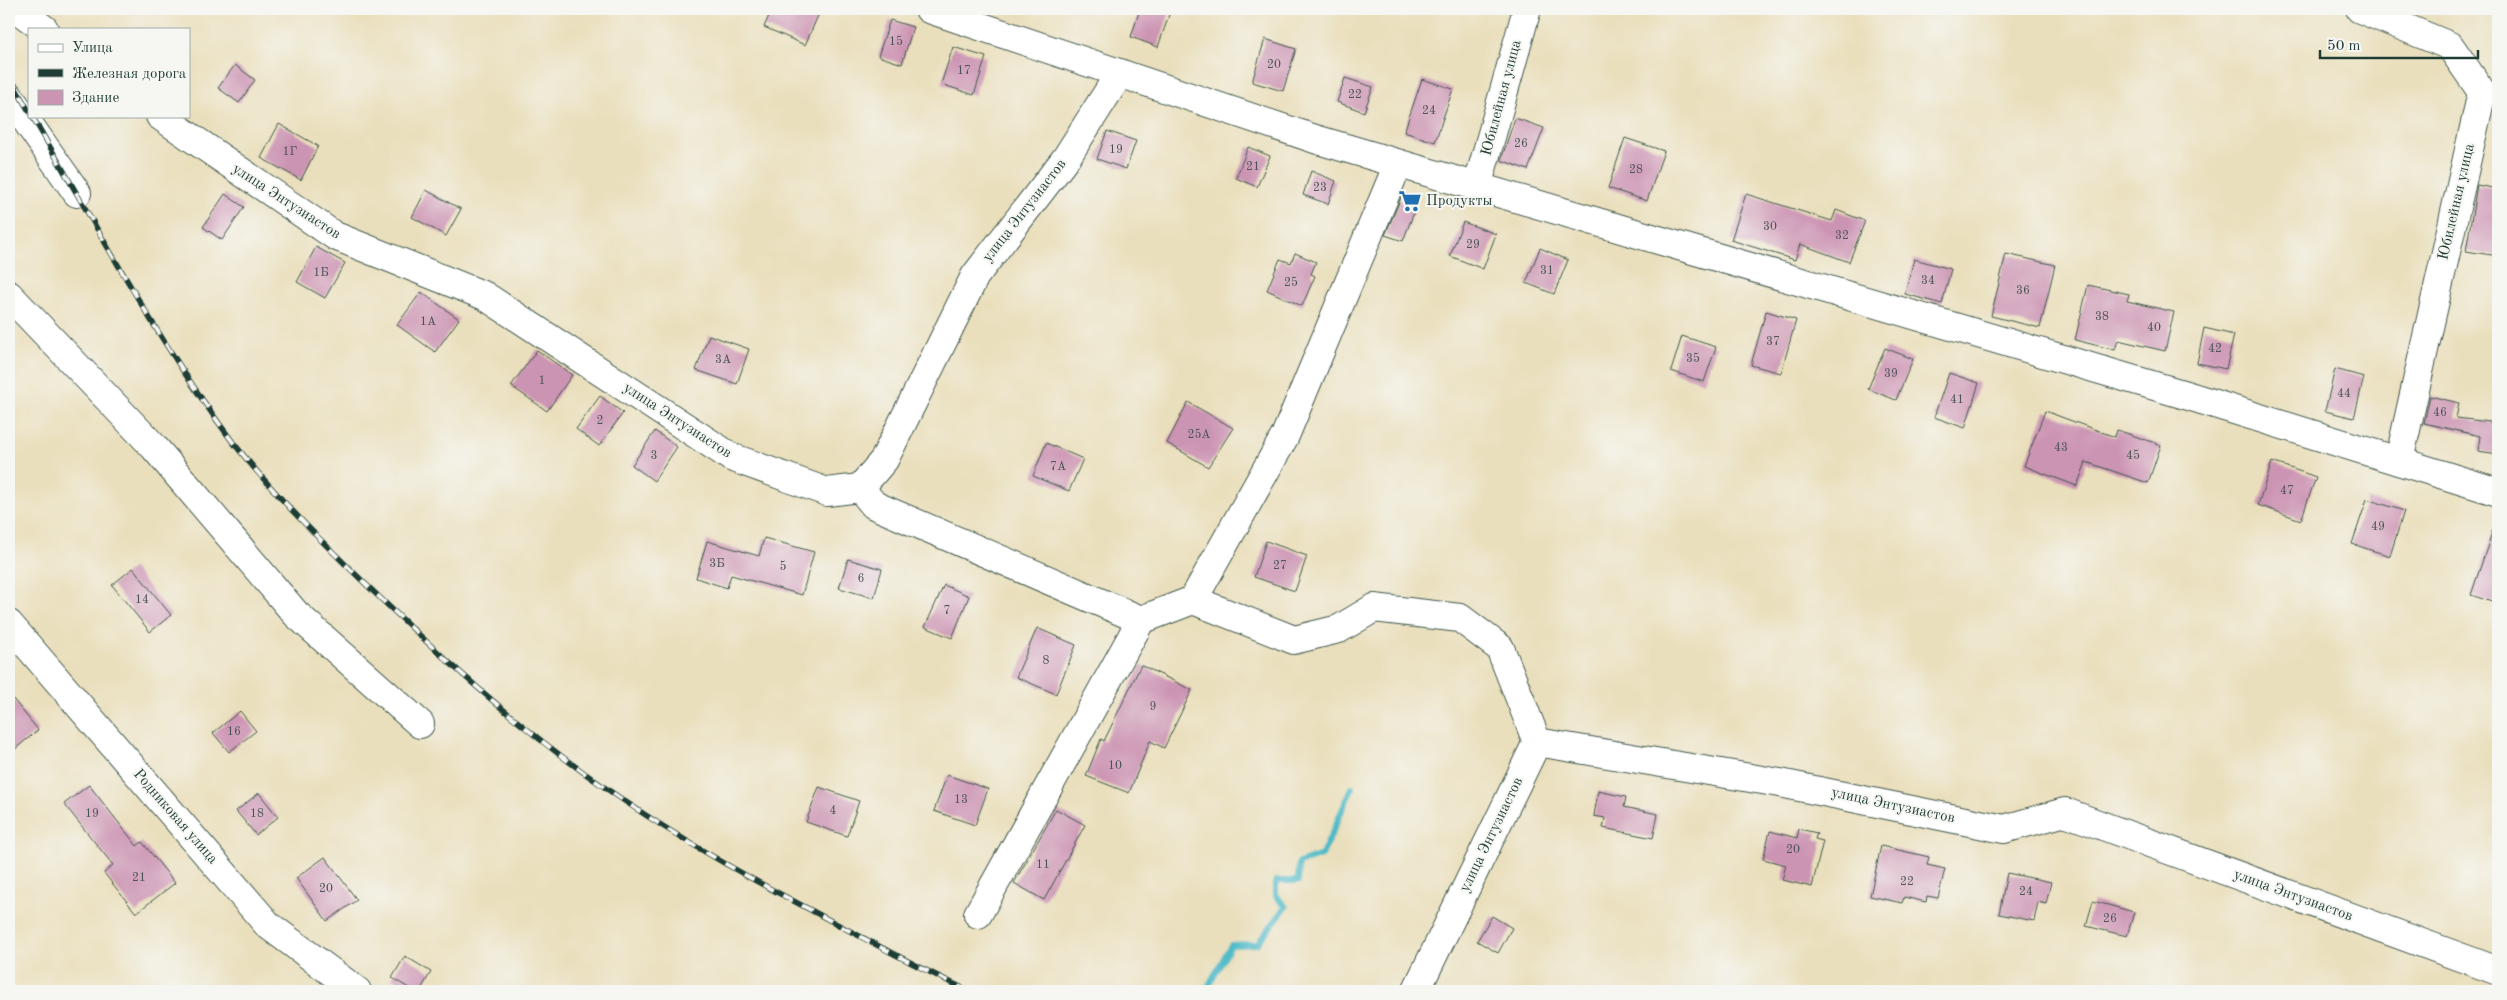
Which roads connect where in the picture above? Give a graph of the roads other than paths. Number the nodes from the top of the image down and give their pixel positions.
1 (17, 9) edge
2 (929, 9) edge
3 (1527, 9) edge
4 (2360, 9) edge
5 (43, 28) edge
6 (1120, 73) junction
7 (9, 96) edge
8 (163, 118) edge
9 (1398, 164) junction
10 (1477, 187) junction
11 (77, 193) dead end
12 (9, 295) edge
13 (2398, 461) junction
14 (860, 488) junction
15 (2498, 492) edge
16 (1193, 600) junction
17 (1141, 620) junction
18 (9, 624) edge
19 (420, 724) dead end
20 (1537, 742) junction
21 (978, 914) dead end
22 (2498, 970) edge
23 (357, 991) edge
24 (1416, 991) edge

1 - 5 street
2 - 6 street
3 - 10 street, Юбилейная улица
4 - 13 street, Юбилейная улица
6 - 9 street
6 - 14 street, улица Энтузиастов
7 - 11 street
8 - 14 street, улица Энтузиастов
9 - 10 street
9 - 16 street
10 - 13 street
12 - 19 street
13 - 15 street
14 - 17 street
16 - 17 street
16 - 20 street
17 - 21 street
18 - 23 street, Родниковая улица
20 - 22 street, улица Энтузиастов
20 - 24 street, улица Энтузиастов

